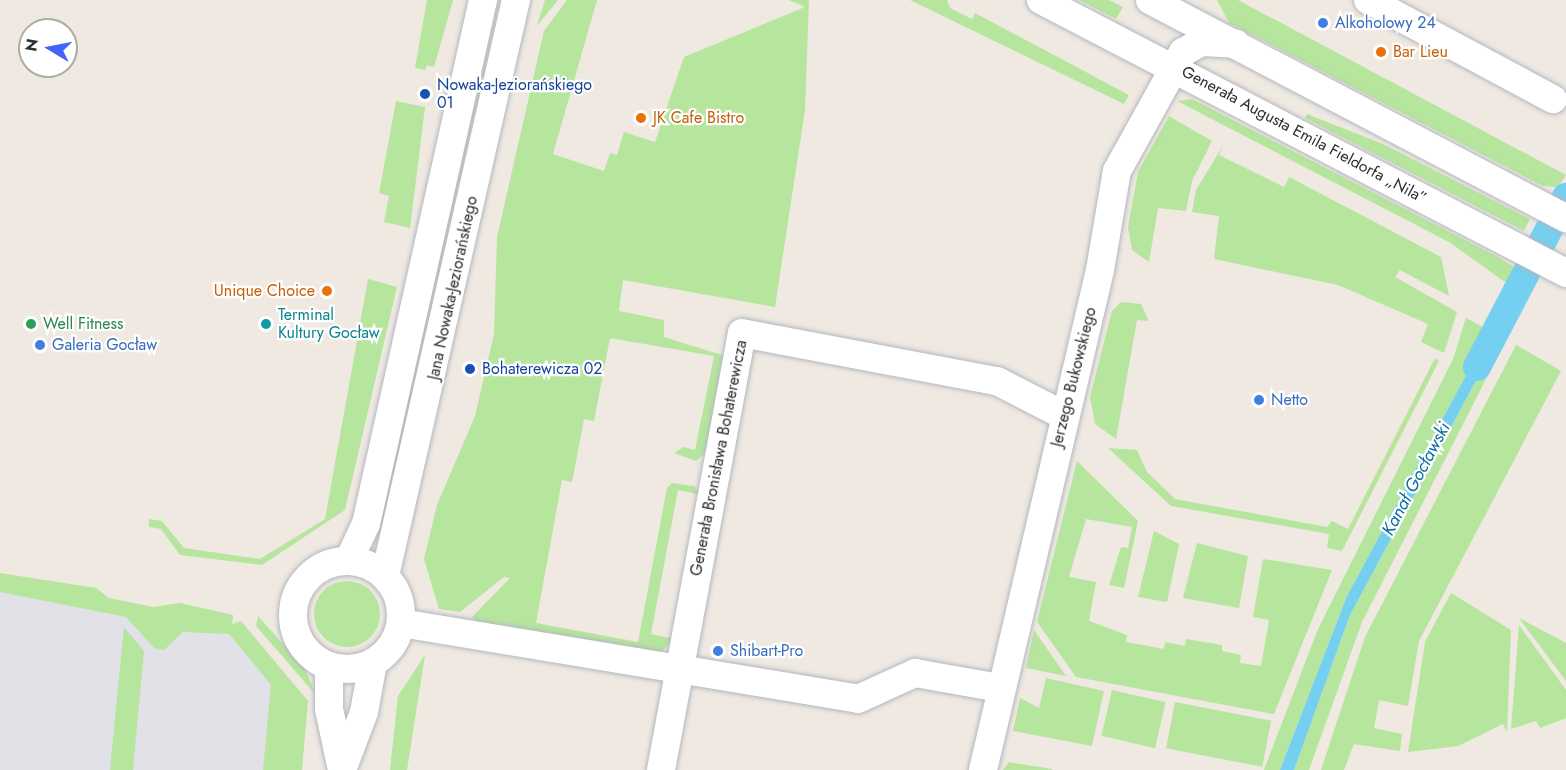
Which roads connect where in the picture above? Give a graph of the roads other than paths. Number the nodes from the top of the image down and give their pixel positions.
1 (483, 0) edge
2 (516, 0) edge
3 (1041, 0) edge
4 (1150, 0) edge
5 (1368, 0) edge
6 (1189, 9) edge
7 (1236, 44) junction
8 (1172, 66) junction
9 (1553, 99) dead end
10 (1566, 218) edge
11 (1566, 273) edge
12 (1065, 416) junction
13 (349, 560) junction
14 (385, 576) junction
15 (401, 623) junction
16 (373, 663) junction
17 (329, 666) junction
18 (679, 668) junction
19 (1000, 688) junction
20 (342, 770) edge
21 (660, 770) edge
22 (983, 770) edge

1 - 13 street, Jana Nowaka-Jeziorańskiego
2 - 14 street, Jana Nowaka-Jeziorańskiego
3 - 8 street, Generała Augusta Emila Fieldorfa „Nila”
4 - 6 street
5 - 9 street
6 - 7 street
7 - 8 street, Jerzego Bukowskiego
7 - 10 street
8 - 11 street, Generała Augusta Emila Fieldorfa „Nila”
8 - 12 street, Jerzego Bukowskiego
12 - 18 street, Generała Bronisława Bohaterewicza
12 - 19 street, Jerzego Bukowskiego
13 - 14 street
13 - 17 street
14 - 15 street
15 - 16 street
15 - 18 street
16 - 17 street
16 - 20 street
17 - 20 street
18 - 19 street
18 - 21 street, Generała Bronisława Bohaterewicza
19 - 22 street, Jerzego Bukowskiego

